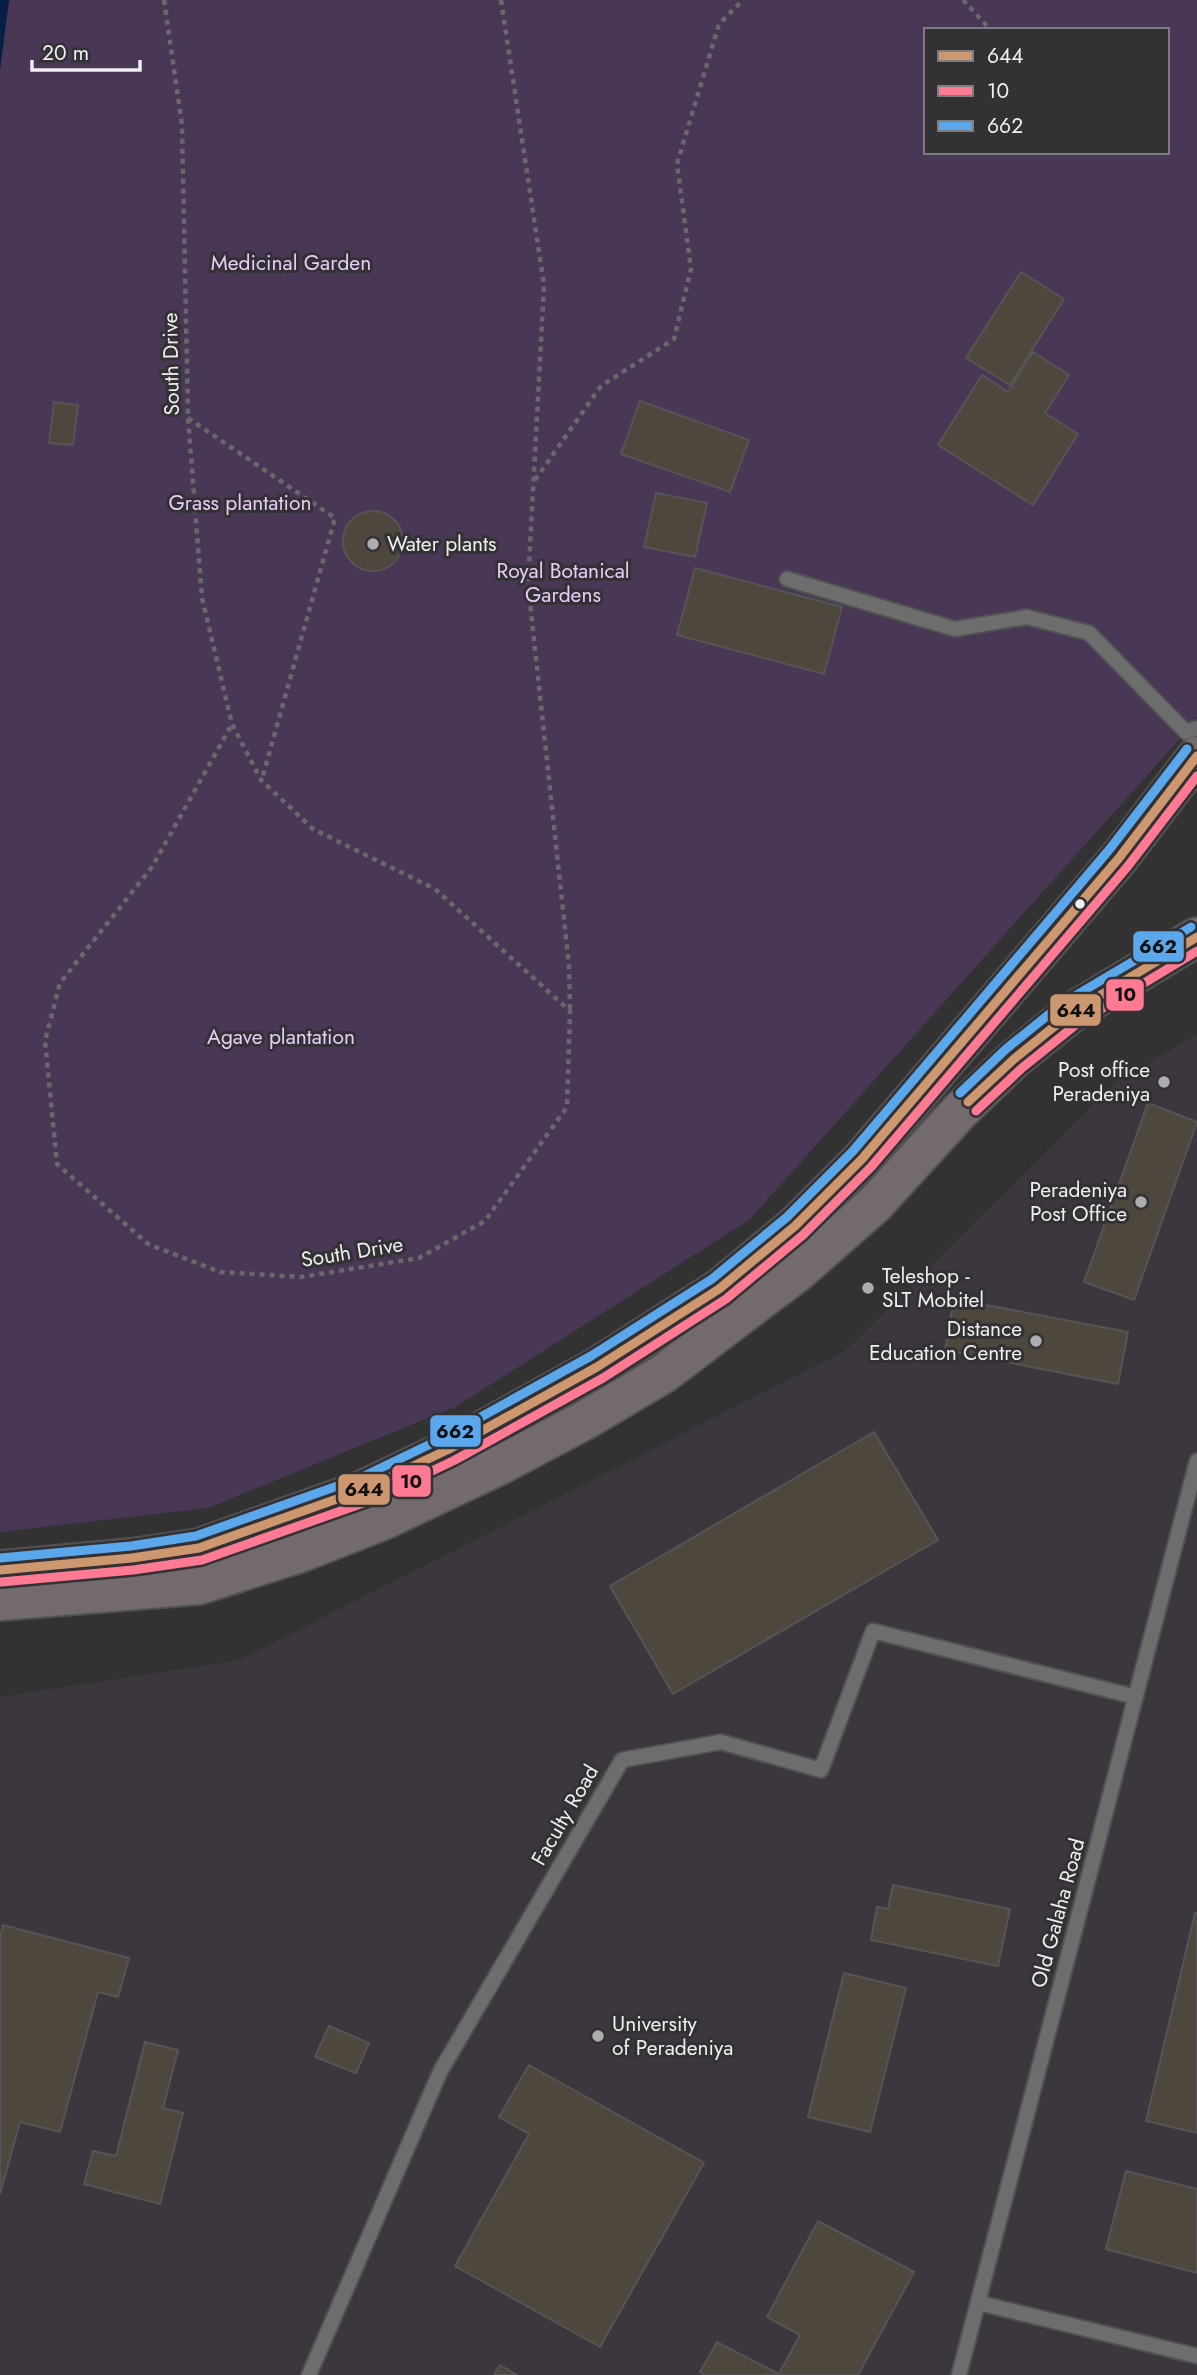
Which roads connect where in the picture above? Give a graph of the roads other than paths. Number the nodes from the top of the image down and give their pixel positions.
1 (787, 579) dead end
2 (1197, 728) edge
3 (1197, 756) edge
4 (1197, 937) edge
5 (1197, 1461) edge
6 (0, 1570) edge
7 (0, 1601) edge
8 (1136, 1697) junction
9 (979, 2303) junction
10 (1197, 2356) edge
11 (309, 2375) edge
12 (959, 2375) edge

1 - 2 lane
3 - 6 highway
4 - 7 highway
5 - 8 lane, Old Galaha Road
8 - 9 lane, Old Galaha Road
8 - 11 lane, Faculty Road
9 - 10 lane
9 - 12 lane, Old Galaha Road

